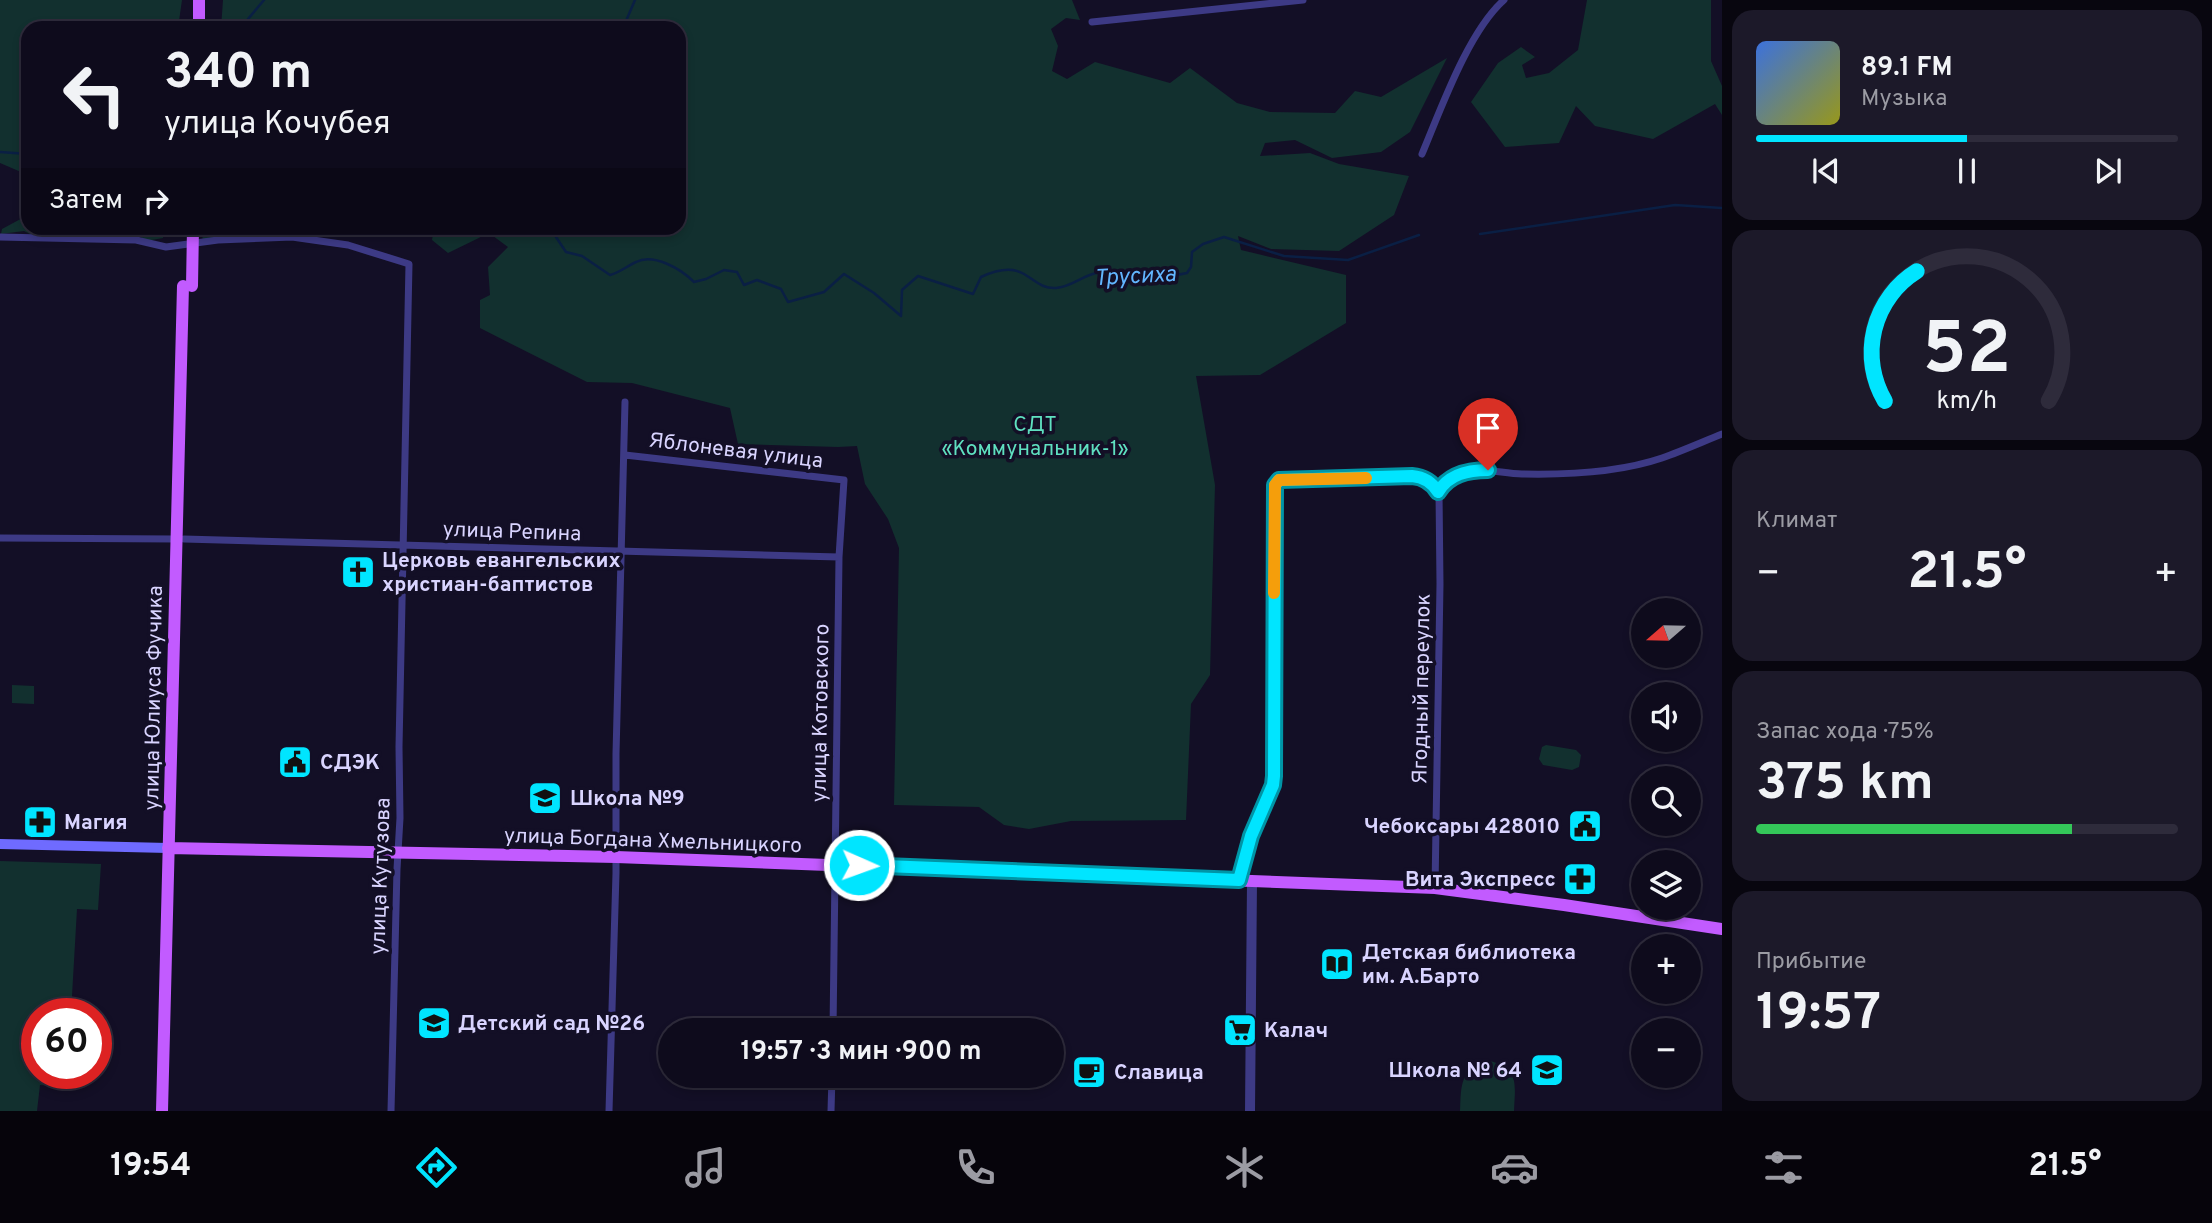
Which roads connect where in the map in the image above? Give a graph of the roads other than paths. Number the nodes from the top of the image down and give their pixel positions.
1 (191, 0) edge
2 (199, 0) edge
3 (1303, 0) edge
4 (1504, 0) edge
5 (191, 21) edge
6 (199, 21) edge
7 (1092, 22) dead end
8 (1422, 154) dead end
9 (185, 235) edge
10 (192, 235) edge
11 (0, 236) edge
12 (188, 286) junction
13 (625, 402) dead end
14 (1722, 434) edge
15 (625, 456) junction
16 (844, 480) joint
17 (1438, 492) junction
18 (0, 538) edge
19 (180, 539) junction
20 (404, 545) junction
21 (621, 551) junction
22 (839, 557) junction
23 (0, 844) edge
24 (173, 848) junction
25 (398, 852) junction
26 (616, 857) junction
27 (835, 864) junction
28 (1245, 881) junction
29 (1435, 888) junction
30 (1722, 929) edge
31 (832, 1018) edge
32 (832, 1088) edge
33 (162, 1111) edge
34 (170, 1111) edge
35 (391, 1111) edge
36 (609, 1111) edge
37 (831, 1111) edge
38 (1250, 1111) edge

1 - 5 main road
2 - 6 main road
3 - 7 street
4 - 8 street
9 - 12 main road
10 - 12 main road, bridge
11 - 20 street, улица Кутузова
12 - 19 main road, улица Юлиуса Фучика
13 - 15 street
14 - 17 street
15 - 16 street, Яблоневая улица
15 - 21 street
16 - 22 street, улица Котовского
17 - 28 street
17 - 29 street, Ягодный переулок
18 - 19 street, улица Репина
19 - 20 street, улица Репина
19 - 24 main road, улица Юлиуса Фучика
20 - 21 street, улица Репина
20 - 25 street, улица Кутузова
21 - 22 street, улица Репина
21 - 26 street
22 - 27 street, улица Котовского
23 - 24 main road, улица Богдана Хмельницкого
24 - 25 main road, улица Богдана Хмельницкого
24 - 33 main road, улица Юлиуса Фучика
24 - 34 main road, улица Юлиуса Фучика
25 - 26 main road, улица Богдана Хмельницкого
25 - 35 street, улица Кутузова
26 - 27 main road, улица Богдана Хмельницкого
26 - 36 street
27 - 28 main road, улица Богдана Хмельницкого
27 - 31 street, улица Котовского
28 - 29 main road, улица Богдана Хмельницкого
28 - 38 street
29 - 30 main road, улица Богдана Хмельницкого
32 - 37 street

